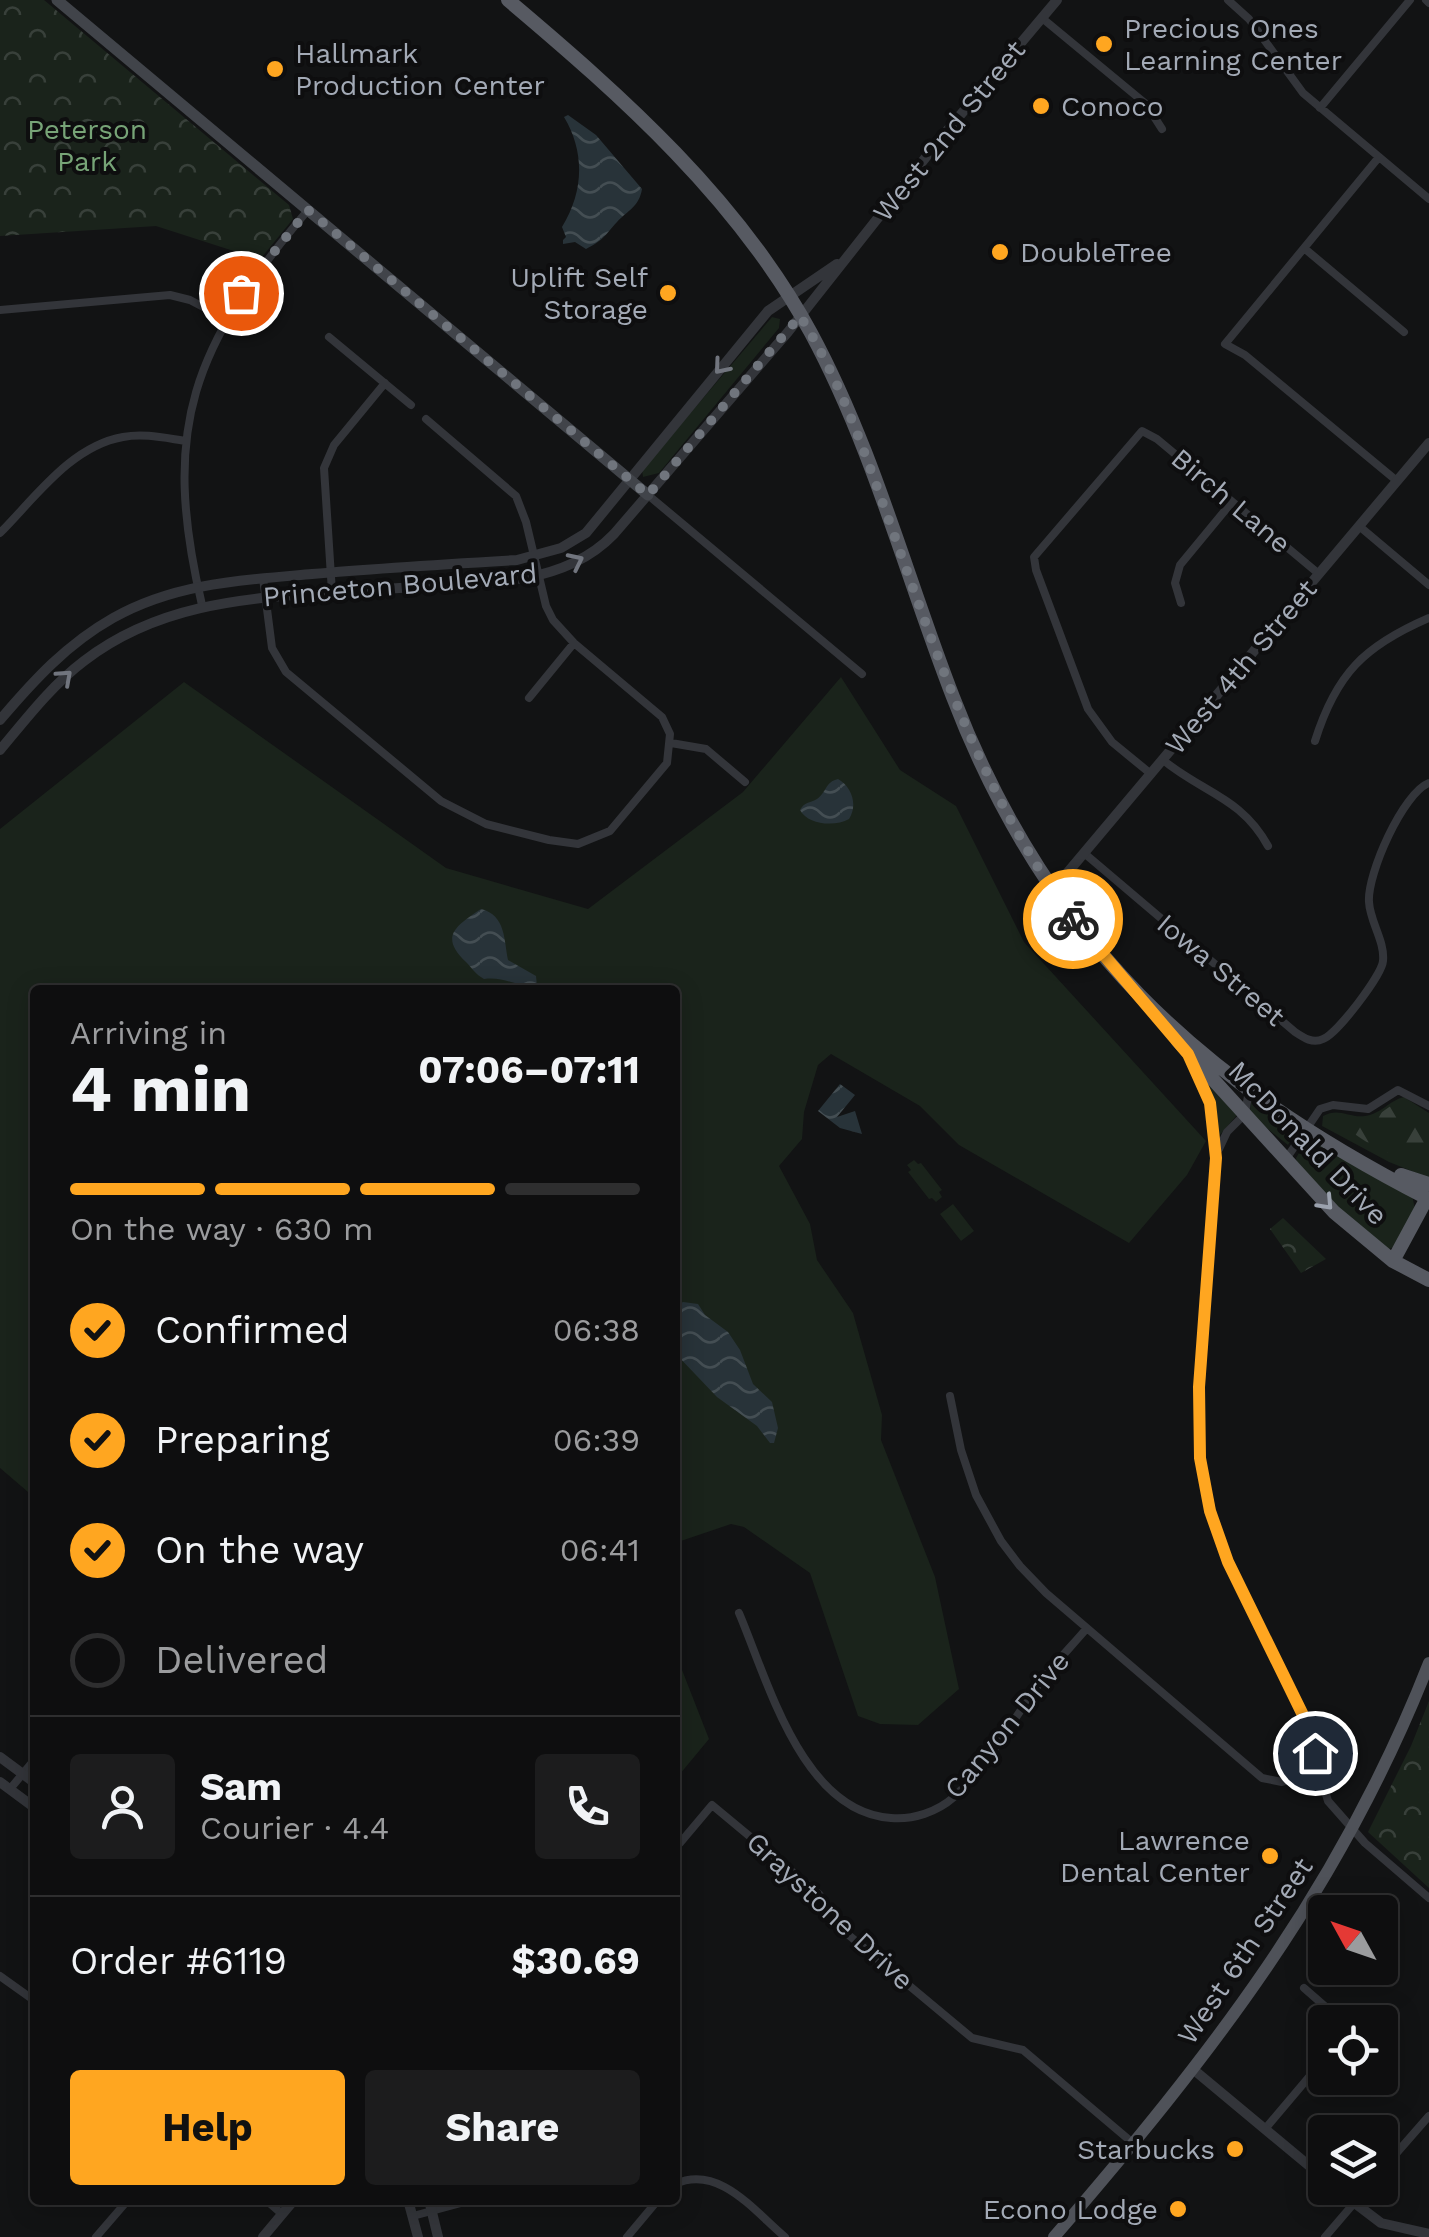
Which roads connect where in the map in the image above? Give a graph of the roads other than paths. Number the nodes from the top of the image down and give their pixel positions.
1 (58, 0) edge
2 (508, 0) edge
3 (1057, 0) edge
4 (1228, 0) edge
5 (1410, 0) edge
6 (1042, 18) junction
7 (1320, 108) junction
8 (1162, 129) dead end
9 (1380, 158) junction
10 (1429, 199) edge
11 (308, 210) junction
12 (1304, 248) junction
13 (842, 261) junction
14 (787, 296) junction
15 (0, 310) edge
16 (800, 316) junction
17 (226, 319) junction
18 (1404, 332) dead end
19 (329, 337) dead end
20 (385, 383) junction
21 (412, 405) dead end
22 (426, 419) dead end
23 (186, 440) junction
24 (1429, 443) edge
25 (629, 479) junction
26 (1397, 481) junction
27 (648, 495) junction
28 (1232, 502) junction
29 (1359, 526) junction
30 (0, 532) edge
31 (534, 556) junction
32 (330, 572) junction
33 (1319, 574) junction
34 (538, 575) junction
35 (263, 578) junction
36 (1429, 584) edge
37 (198, 586) junction
38 (332, 592) junction
39 (265, 597) junction
40 (1181, 603) dead end
41 (202, 605) junction
42 (1429, 618) edge
43 (574, 642) junction
44 (862, 674) dead end
45 (529, 698) dead end
46 (0, 720) edge
47 (1315, 741) dead end
48 (671, 743) junction
49 (0, 750) edge
50 (1163, 760) junction
51 (1150, 774) junction
52 (746, 782) dead end
53 (1429, 783) edge
54 (1268, 846) dead end
55 (1084, 853) junction
56 (1052, 891) junction
57 (1166, 1024) junction
58 (1188, 1054) junction
59 (1249, 1090) junction
60 (1429, 1106) edge
61 (1245, 1114) junction
62 (1306, 1128) junction
63 (1216, 1158) junction
64 (1286, 1160) junction
65 (1428, 1194) edge
66 (1393, 1261) junction
67 (1429, 1280) edge
68 (950, 1396) dead end
69 (739, 1613) dead end
70 (1086, 1628) junction
71 (1429, 1663) edge
72 (0, 1757) edge
73 (30, 1765) edge
74 (1320, 1772) junction
75 (23, 1774) junction
76 (30, 1779) edge
77 (5, 1786) edge
78 (30, 1804) edge
79 (1353, 1830) junction
80 (680, 1843) dead end
81 (1429, 1898) edge
82 (0, 1976) edge
83 (1304, 1988) dead end
84 (30, 1997) edge
85 (1324, 2005) edge
86 (1194, 2070) junction
87 (1308, 2078) edge
88 (1429, 2116) edge
89 (1265, 2129) junction
90 (1134, 2144) junction
91 (1398, 2151) edge
92 (1308, 2165) edge
93 (680, 2183) edge
94 (124, 2205) edge
95 (272, 2205) edge
96 (290, 2205) edge
97 (409, 2205) edge
98 (654, 2205) edge
99 (1352, 2205) edge
100 (1357, 2205) edge
101 (430, 2206) edge
102 (282, 2214) junction
103 (412, 2216) junction
104 (1429, 2234) edge
105 (96, 2237) edge
106 (263, 2237) edge
107 (418, 2237) edge
108 (438, 2237) edge
109 (628, 2237) edge
110 (784, 2237) edge
111 (1054, 2237) edge
112 (1325, 2237) edge

1 - 11 main road
2 - 14 highway, McDonald Drive
3 - 6 street, West 2nd Street
4 - 7 street
5 - 7 street
6 - 8 street
6 - 13 street, West 2nd Street
7 - 9 street
9 - 10 street
9 - 12 street
11 - 17 street
11 - 25 main road
12 - 18 street
12 - 26 street
13 - 14 street, West 2nd Street
13 - 16 street, West 2nd Street
14 - 16 highway, McDonald Drive
14 -> 25 street, Princeton Boulevard
15 - 17 street
16 - 27 street, Princeton Boulevard
16 - 56 highway, McDonald Drive
17 - 23 street
19 - 20 street
20 - 21 street
20 - 32 street
22 - 31 street
23 - 30 street
23 - 37 street
24 - 26 street, West 4th Street
25 - 27 main road
25 - 31 street, Princeton Boulevard
26 - 29 street, West 4th Street
34 -> 27 street, Princeton Boulevard
27 - 44 street
28 - 33 street, Birch Lane
28 - 40 street
28 - 51 street, Birch Lane
29 - 33 street, West 4th Street
29 - 36 street
31 - 32 street, Princeton Boulevard
31 - 34 street
32 - 35 street, Princeton Boulevard
32 - 38 street
33 - 50 street, West 4th Street
34 - 38 street, Princeton Boulevard
34 - 43 street
35 - 37 street, Princeton Boulevard
35 - 39 street
37 - 41 street
37 - 46 street, Princeton Boulevard
38 - 39 street, Princeton Boulevard
39 - 41 street, Princeton Boulevard
39 - 48 street
49 -> 41 street, Princeton Boulevard
42 - 47 street
43 - 45 street
43 - 48 street
48 - 52 street
50 - 51 street, West 4th Street
50 - 54 street
51 - 55 street, West 4th Street
53 - 55 street, Iowa Street
55 - 56 street, West 4th Street
56 - 57 highway, McDonald Drive
57 - 58 highway, McDonald Drive
57 - 59 highway, McDonald Drive
58 - 61 highway, McDonald Drive
58 - 63 street
59 - 61 street
59 - 62 highway, McDonald Drive
60 - 62 street
61 - 63 street
61 - 64 highway, McDonald Drive
62 - 64 street
62 - 65 highway, McDonald Drive
63 - 74 street
64 -> 66 highway, McDonald Drive
65 - 66 highway
66 - 67 highway, McDonald Drive
68 - 70 street
69 - 70 street, Canyon Drive
70 - 74 street
71 - 79 main road, West 6th Street
72 - 75 street
73 - 75 street
74 - 79 street
75 - 76 street
75 - 77 street
77 - 78 street
79 - 81 street
79 - 86 main road, West 6th Street
80 - 90 street, Graystone Drive
82 - 84 street
83 - 85 street
86 - 89 street
86 - 90 main road, West 6th Street
87 - 89 street
88 - 91 street
89 - 92 street
90 - 111 main road, West 6th Street
93 - 110 street
94 - 105 street
95 - 102 street
96 - 102 street
97 - 103 street
98 - 109 street
99 - 112 street
100 - 104 street
101 - 103 street
101 - 108 street
102 - 106 street
103 - 107 street

